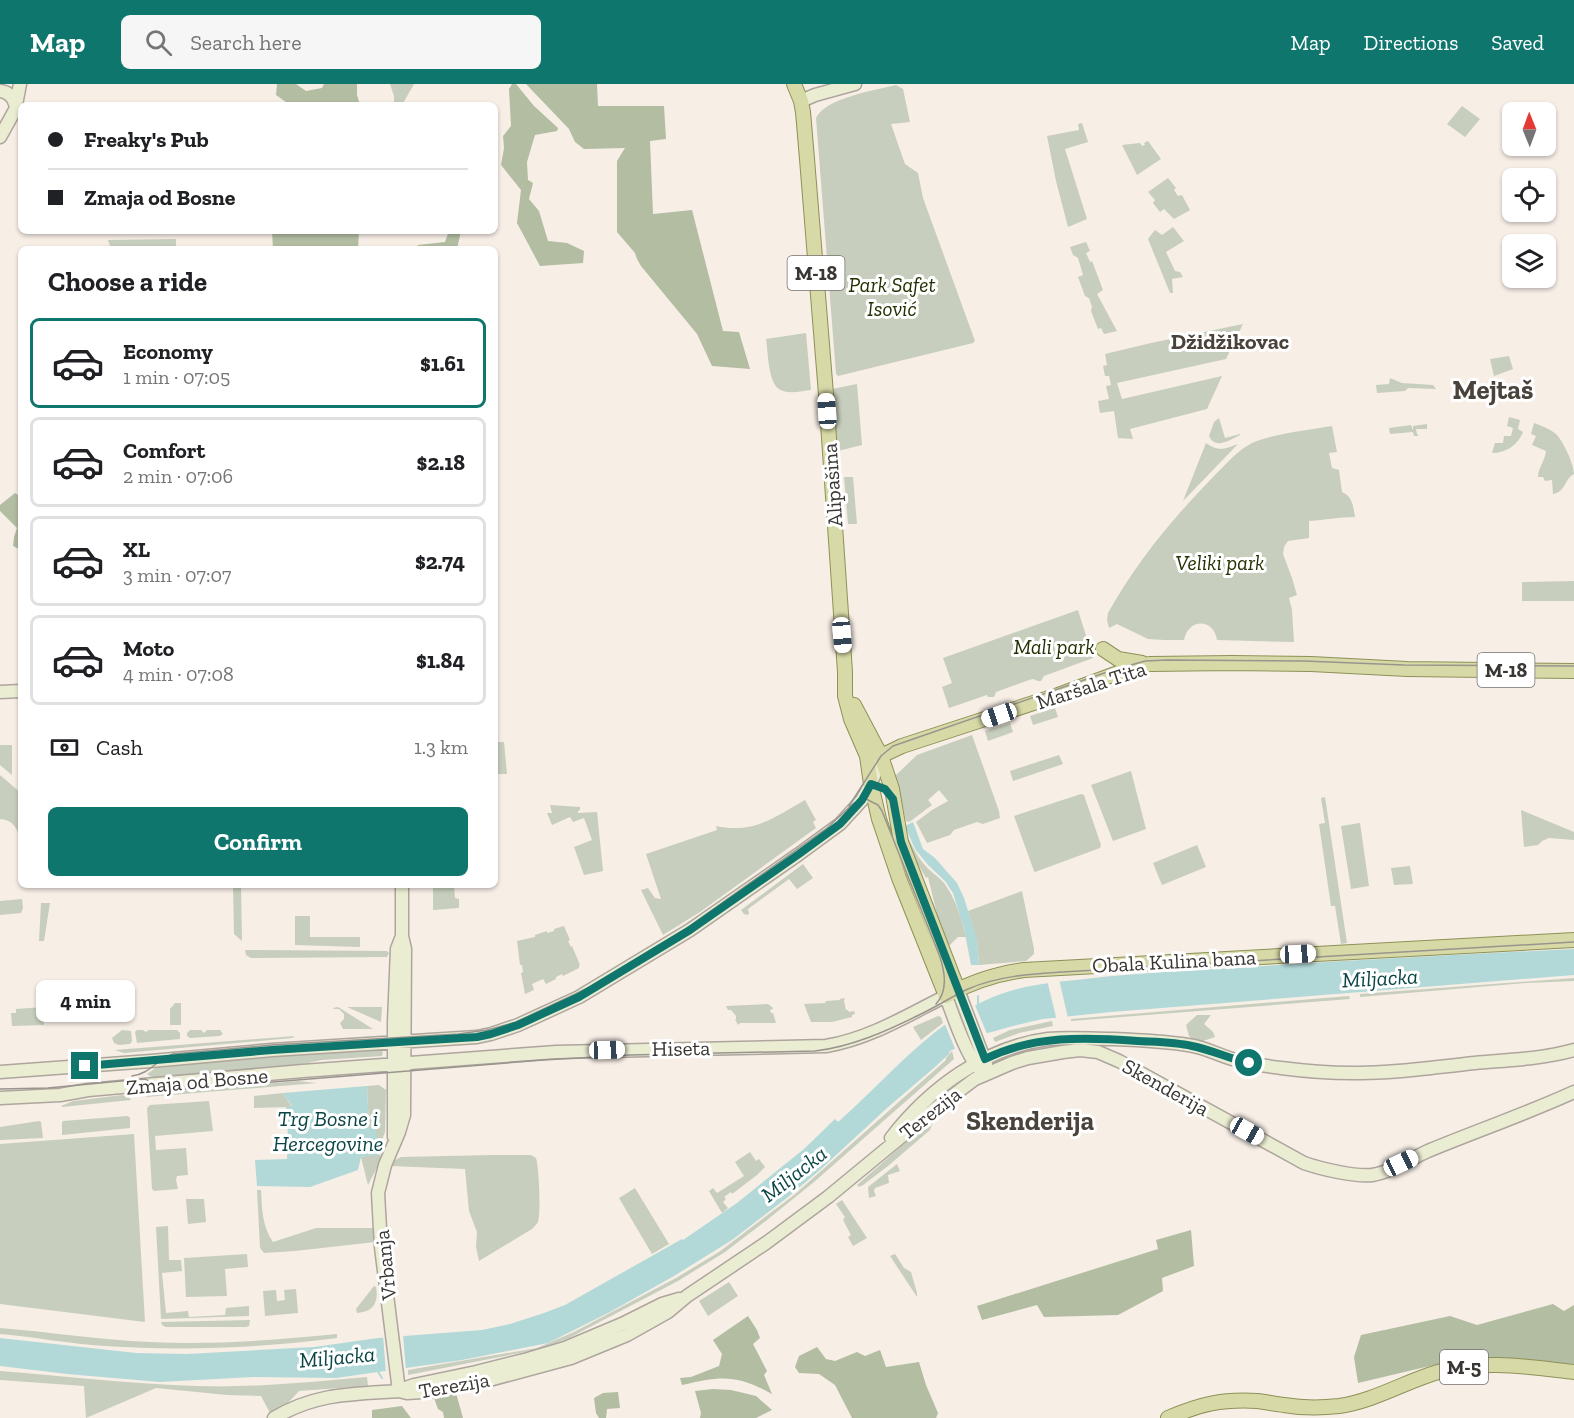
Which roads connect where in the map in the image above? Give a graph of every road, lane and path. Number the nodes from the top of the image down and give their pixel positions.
1 (18, 84) edge
2 (794, 84) edge
3 (855, 84) edge
4 (2, 91) edge
5 (801, 101) junction
6 (14, 109) junction
7 (0, 121) edge
8 (0, 137) edge
9 (1103, 649) dead end
10 (1150, 664) junction
11 (1574, 671) edge
12 (18, 691) edge
13 (0, 692) edge
14 (874, 756) junction
15 (871, 784) junction
16 (893, 799) junction
17 (402, 888) edge
18 (1574, 940) edge
19 (952, 993) junction
20 (1121, 1040) junction
21 (399, 1042) junction
22 (974, 1049) junction
23 (1574, 1050) edge
24 (1119, 1061) junction
25 (980, 1062) junction
26 (399, 1064) junction
27 (0, 1072) edge
28 (985, 1074) junction
29 (1574, 1092) edge
30 (0, 1098) edge
31 (878, 1155) junction
32 (1574, 1372) edge
33 (399, 1390) junction
34 (274, 1418) edge
35 (1168, 1418) edge

1 - 4 main road
1 - 6 main road
2 - 5 main road, Alipašina / M-18
3 - 5 main road
4 - 6 main road
5 - 14 main road, Alipašina / M-18
6 - 7 main road
6 - 8 main road
9 - 10 main road
10 - 11 main road, Maršala Tita / M-18
10 - 14 main road, Maršala Tita / M-18
12 - 13 main road
14 - 15 main road, M-18
14 - 16 main road, M-18
15 - 16 main road
15 - 19 main road, M-18
15 - 21 main road
16 - 19 main road, M-18
17 - 21 main road, Vrbanja
18 - 19 main road, Obala Kulina bana
19 - 22 main road
19 - 22 main road
19 - 26 main road, Hiseta
20 - 23 main road, Terezija
20 - 24 main road
20 - 25 main road, Terezija
21 - 26 main road, Vrbanja
21 - 27 main road, Zmaja od Bosne
22 - 25 main road
24 - 28 main road, Skenderija
24 - 29 main road, Skenderija
25 - 28 main road
25 - 31 main road, Terezija
26 - 30 main road, Zmaja od Bosne
26 - 33 main road, Vrbanja
28 - 31 main road, Terezija
31 - 33 main road, Terezija
32 - 35 main road, M-5
33 - 34 main road, Terezija

